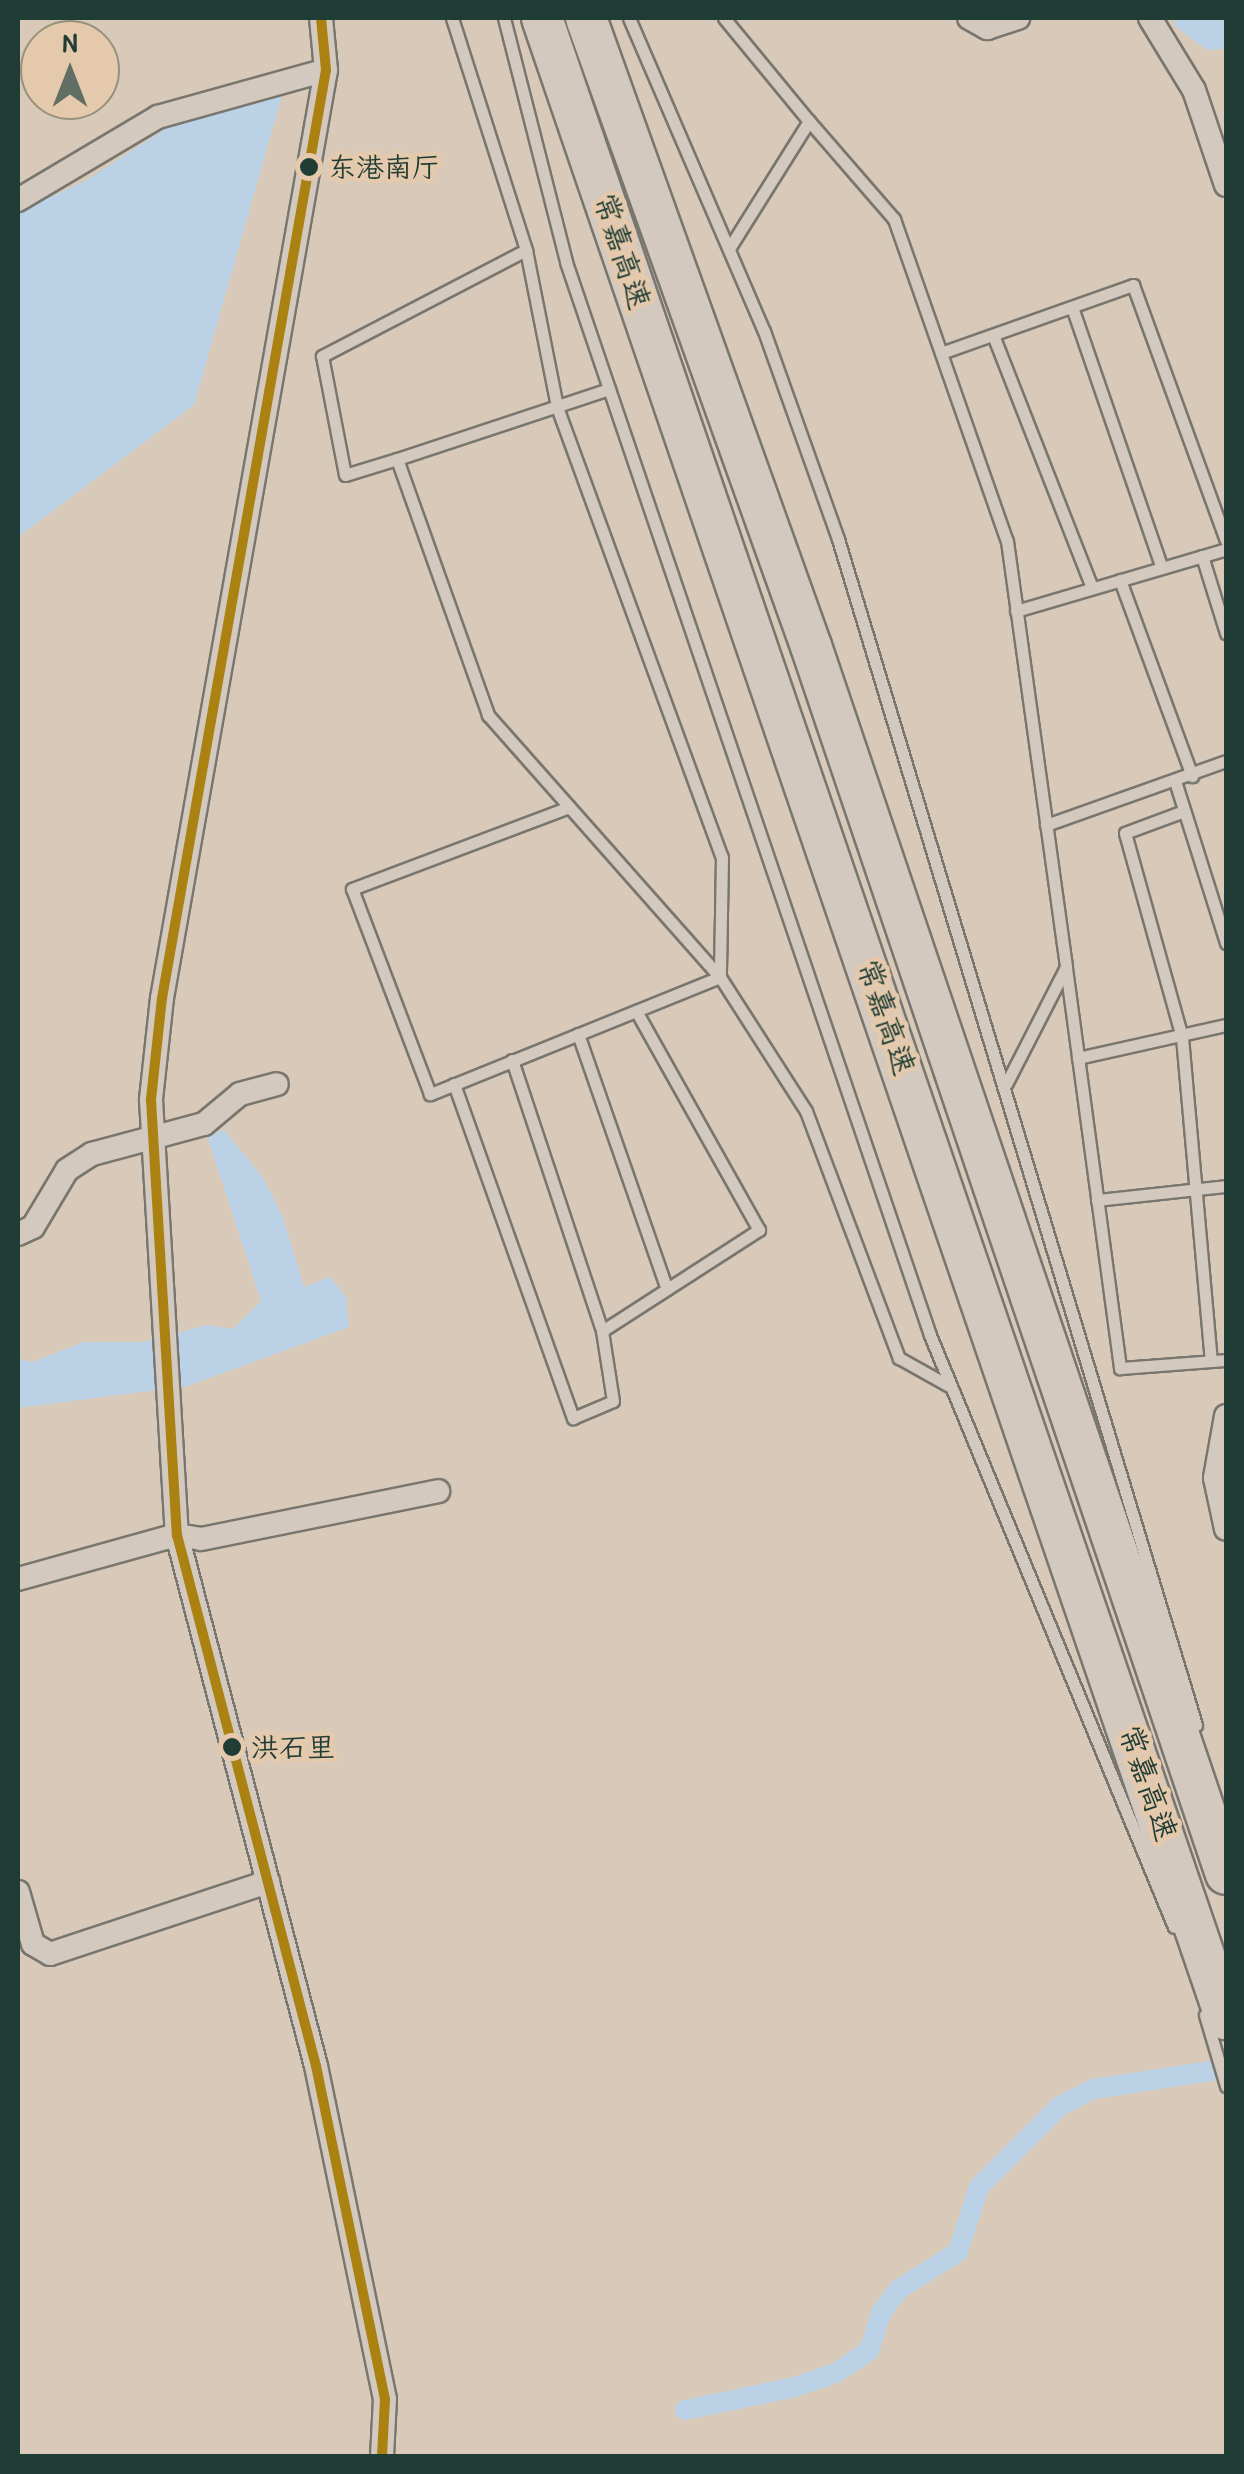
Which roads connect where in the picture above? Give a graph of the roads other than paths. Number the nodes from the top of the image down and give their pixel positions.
1 (321, 18) edge
2 (452, 18) edge
3 (504, 18) edge
4 (542, 18) edge
5 (586, 18) edge
6 (630, 18) edge
7 (724, 18) edge
8 (969, 18) edge
9 (1018, 18) edge
10 (1150, 18) edge
11 (326, 70) junction
12 (809, 120) junction
13 (1226, 185) edge
14 (18, 200) edge
15 (730, 247) junction
16 (526, 250) junction
17 (1072, 307) junction
18 (993, 335) junction
19 (941, 353) junction
20 (609, 390) junction
21 (556, 407) junction
22 (397, 458) junction
23 (1226, 541) edge
24 (1226, 549) edge
25 (1202, 556) junction
26 (1162, 568) junction
27 (1120, 580) junction
28 (1092, 588) junction
29 (1016, 611) junction
30 (1226, 632) edge
31 (1226, 761) edge
32 (1192, 776) junction
33 (1175, 782) junction
34 (569, 807) junction
35 (1184, 811) junction
36 (1046, 825) junction
37 (1226, 943) edge
38 (1066, 967) junction
39 (720, 977) junction
40 (636, 1011) junction
41 (1226, 1025) edge
42 (578, 1034) junction
43 (1182, 1037) junction
44 (1078, 1058) junction
45 (512, 1060) junction
46 (277, 1084) dead end
47 (454, 1084) junction
48 (1006, 1084) junction
49 (156, 1141) junction
50 (1226, 1186) edge
51 (1098, 1200) junction
52 (18, 1234) edge
53 (667, 1289) junction
54 (602, 1331) junction
55 (1226, 1360) edge
56 (1211, 1362) junction
57 (950, 1386) junction
58 (1226, 1416) edge
59 (438, 1491) dead end
60 (1226, 1529) edge
61 (177, 1535) junction
62 (18, 1579) edge
63 (1200, 1740) dead end
64 (1216, 1794) dead end
65 (1226, 1830) edge
66 (1226, 1874) edge
67 (268, 1882) junction
68 (18, 1892) edge
69 (1181, 1948) dead end
70 (1214, 2013) edge
71 (1226, 2086) edge
72 (382, 2456) edge

1 - 11 street
2 - 16 lane
3 - 20 lane
4 - 70 highway, 常嘉高速
5 - 66 highway, 常嘉高速
6 - 15 lane
7 - 12 lane
8 - 9 street
10 - 13 street
11 - 14 street
11 - 49 street
12 - 15 lane
12 - 19 lane
15 - 48 lane
16 - 21 lane
16 - 22 lane
17 - 18 lane
17 - 23 lane
17 - 26 lane
18 - 19 lane
18 - 28 lane
19 - 29 lane
20 - 21 lane
20 - 57 lane
21 - 22 lane
21 - 39 lane
22 - 34 lane
24 - 25 lane
25 - 26 lane
25 - 30 lane
26 - 27 lane
27 - 28 lane
27 - 32 lane
28 - 29 lane
29 - 36 lane
31 - 32 lane
32 - 33 lane
33 - 35 lane
33 - 36 lane
34 - 39 lane
34 - 47 lane
35 - 37 lane
35 - 43 lane
36 - 38 lane
38 - 44 lane
38 - 48 lane
39 - 40 lane
39 - 57 lane
40 - 42 lane
40 - 53 lane
41 - 43 lane
42 - 45 lane
42 - 53 lane
43 - 44 lane
43 - 56 lane
44 - 51 lane
45 - 47 lane
45 - 54 lane
46 - 49 street
47 - 54 lane
48 - 63 lane
49 - 52 street
49 - 61 street
50 - 51 lane
51 - 56 lane
53 - 54 lane
55 - 56 lane
57 - 69 lane
58 - 60 street
59 - 61 street
61 - 62 street
61 - 67 street
64 - 65 lane
67 - 68 street
67 - 72 street
70 - 71 lane

